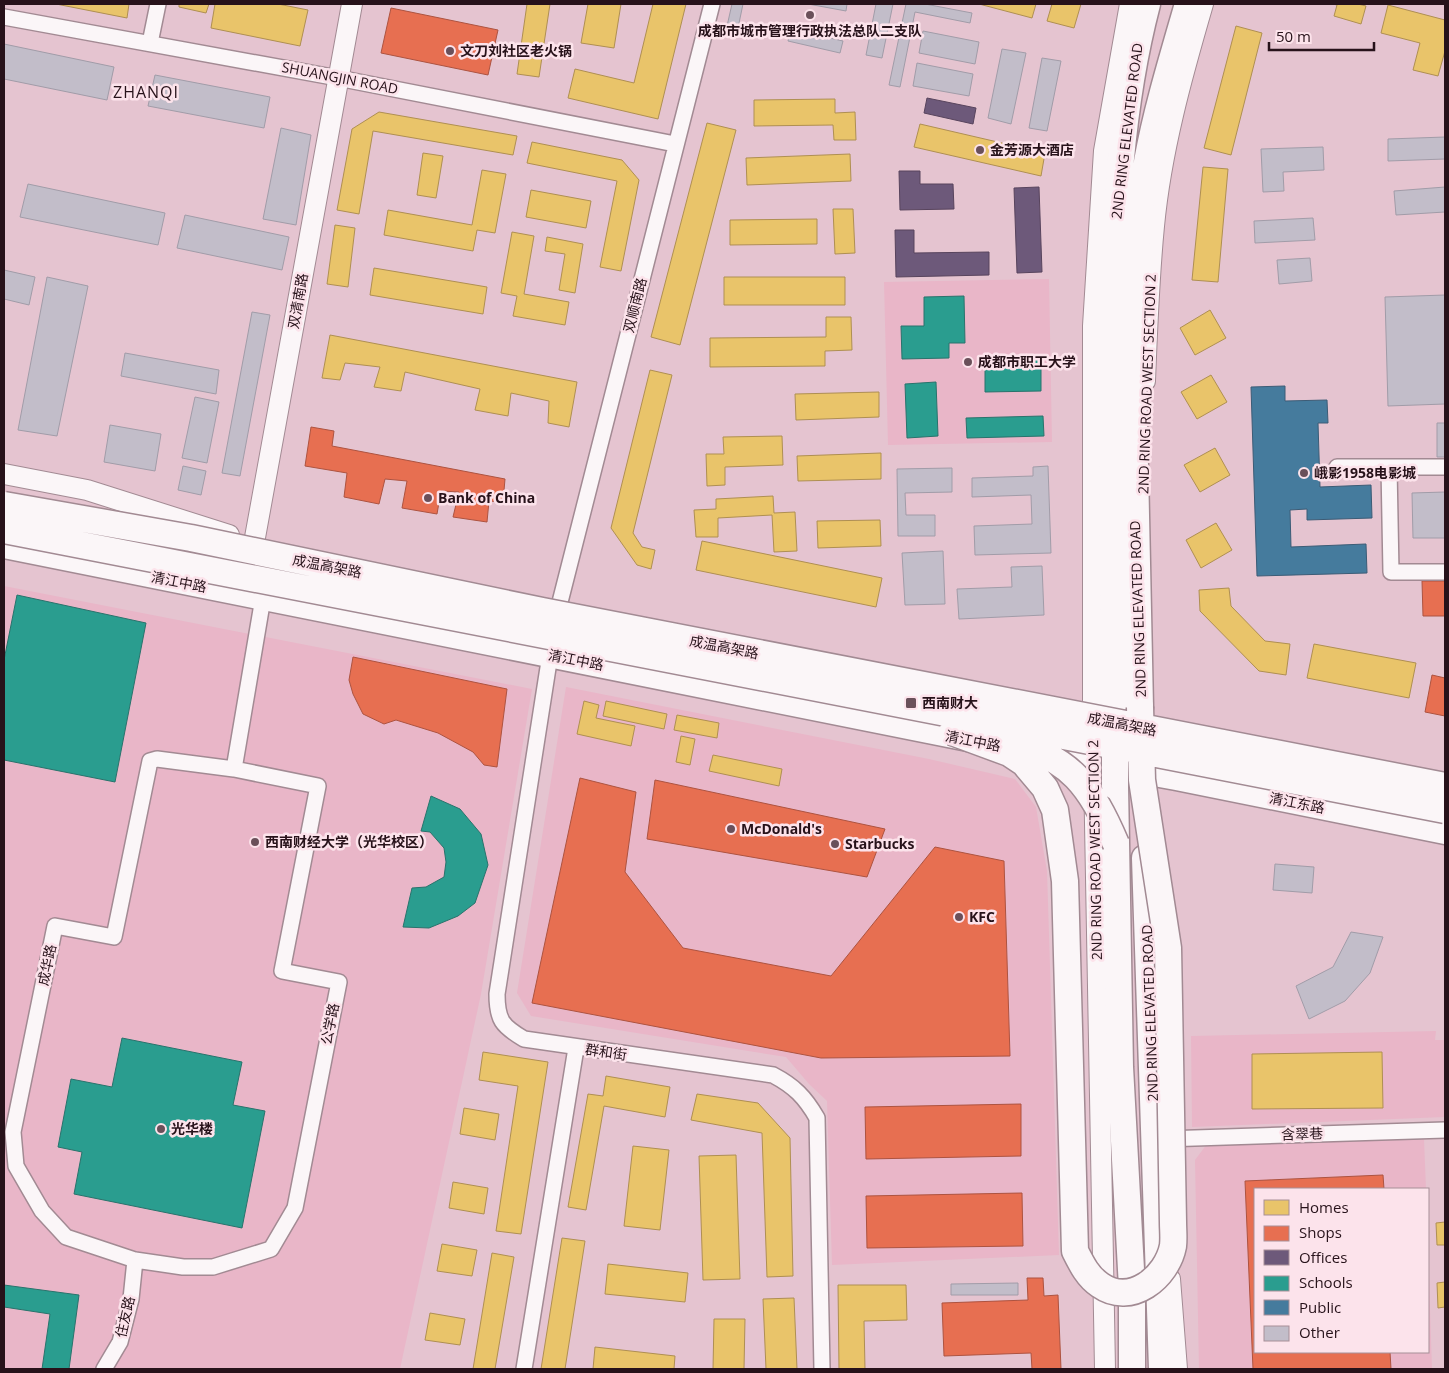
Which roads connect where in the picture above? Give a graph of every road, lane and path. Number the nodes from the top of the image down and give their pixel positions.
1 (158, 4) edge
2 (352, 4) edge
3 (712, 4) edge
4 (1130, 4) edge
5 (1148, 4) edge
6 (1188, 4) edge
7 (1203, 4) edge
8 (4, 17) edge
9 (150, 43) junction
10 (338, 78) junction
11 (675, 144) junction
12 (1337, 467) dead end
13 (1389, 467) junction
14 (1445, 467) edge
15 (4, 474) edge
16 (4, 488) edge
17 (4, 496) edge
18 (4, 505) edge
19 (4, 530) edge
20 (191, 538) junction
21 (254, 544) junction
22 (4, 547) edge
23 (1445, 572) edge
24 (263, 598) junction
25 (559, 606) junction
26 (510, 627) junction
27 (550, 655) junction
28 (1093, 714) junction
29 (1148, 722) junction
30 (952, 732) junction
31 (1094, 765) junction
32 (234, 769) junction
33 (1146, 777) junction
34 (1445, 777) edge
35 (1445, 786) edge
36 (1445, 810) edge
37 (1445, 833) edge
38 (1116, 844) junction
39 (576, 1048) junction
40 (1445, 1130) edge
41 (1160, 1139) junction
42 (135, 1260) junction
43 (104, 1369) edge
44 (524, 1369) edge
45 (822, 1369) edge
46 (1105, 1369) edge
47 (1132, 1369) edge
48 (1162, 1369) edge
49 (1177, 1369) edge

1 - 9 street
2 - 10 main road, 双清南路
3 - 11 street, 双顺南路
4 - 28 main road, 2ND RING ROAD WEST SECTION 2
5 - 38 highway, 2ND RING ELEVATED ROAD, bridge
6 - 33 highway, 2ND RING ELEVATED ROAD, bridge
7 - 29 main road, 2ND RING ROAD WEST SECTION 2
8 - 9 street, SHUANGJIN ROAD
9 - 10 street, SHUANGJIN ROAD
10 - 11 street, SHUANGJIN ROAD
10 - 21 main road, 双清南路
11 - 25 street, 双顺南路
12 - 13 street
13 - 14 street
13 - 23 street
15 - 21 main road
16 - 20 highway, bridge
17 - 21 main road
18 - 20 highway, 成温高架路, bridge
19 - 26 highway, 成温高架路, bridge
20 - 35 highway, 成温高架路, bridge
21 - 24 main road, 双清南路
21 - 25 main road
22 - 24 main road, 清江中路
24 - 27 main road, 清江中路
24 - 32 street
25 - 28 main road
26 - 30 highway, bridge
26 - 36 highway, 成温高架路, bridge
27 - 31 main road, 清江中路
27 - 39 street, 群和街
28 - 29 main road
28 - 31 main road, 2ND RING ROAD WEST SECTION 2
29 - 33 main road, 2ND RING ROAD WEST SECTION 2
29 - 34 main road
30 - 33 highway, bridge
30 - 38 highway, bridge
31 - 33 main road, 清江中路
31 - 46 main road, 2ND RING ROAD WEST SECTION 2
32 - 42 street, 成华路
32 - 42 street, 公学路
33 - 37 main road, 清江东路
33 - 41 main road, 2ND RING ROAD WEST SECTION 2
33 - 48 highway, 2ND RING ELEVATED ROAD, bridge
38 - 47 highway, 2ND RING ELEVATED ROAD
39 - 44 street
39 - 45 street, 群和街
40 - 41 street, 含翠巷
41 - 49 main road, 2ND RING ROAD WEST SECTION 2
42 - 43 street, 住友路

